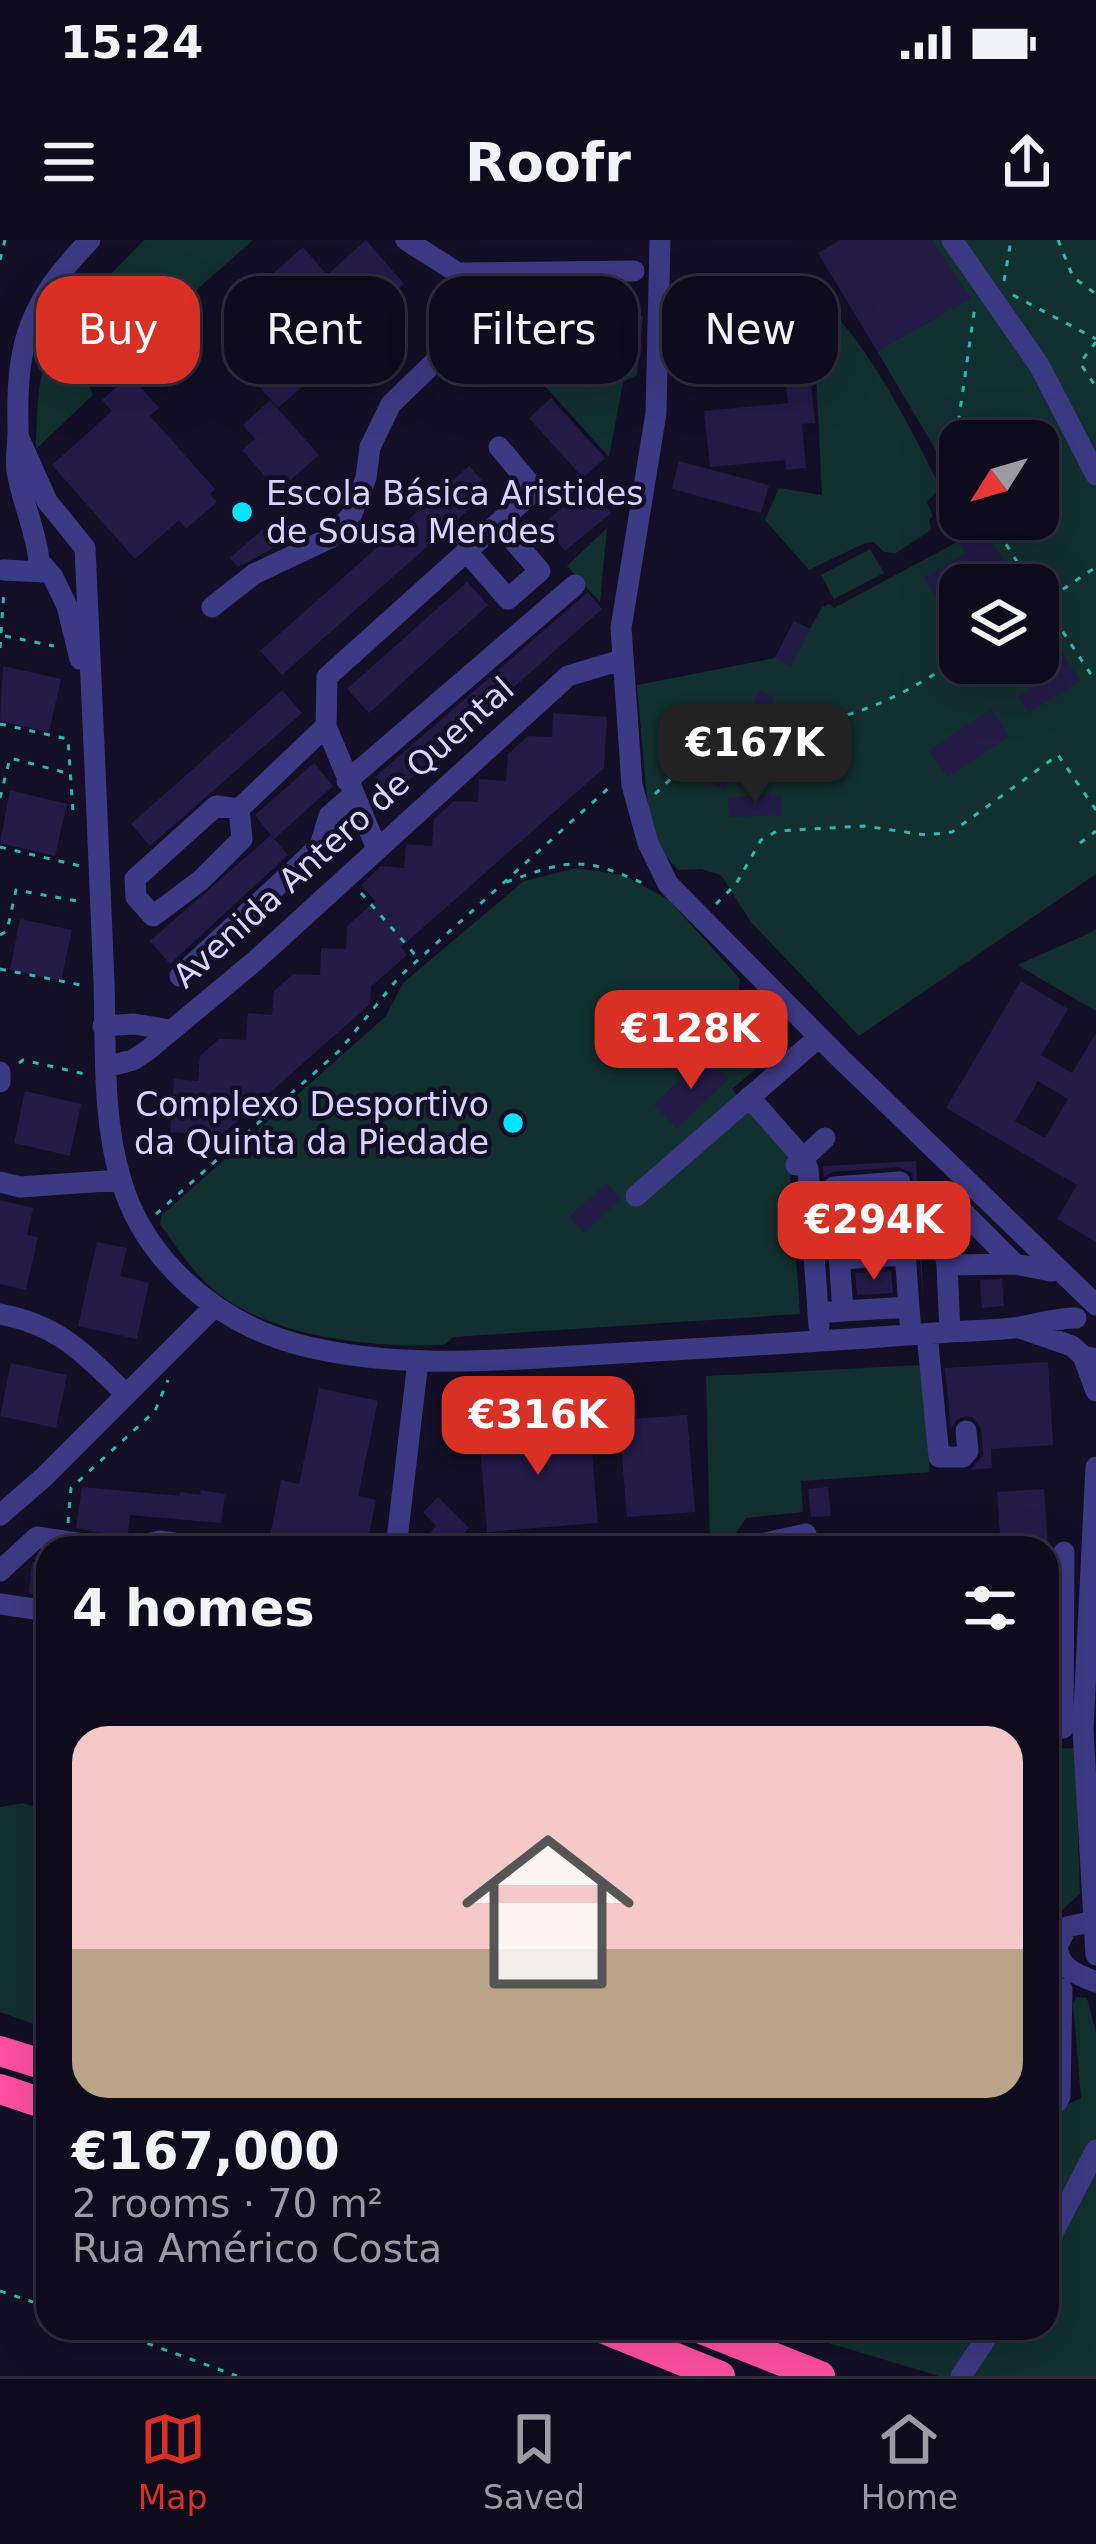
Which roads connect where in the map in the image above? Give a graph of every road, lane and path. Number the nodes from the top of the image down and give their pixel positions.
1 (5, 240) edge
2 (90, 240) edge
3 (406, 240) edge
4 (660, 240) edge
5 (952, 240) edge
6 (1011, 240) edge
7 (1058, 240) edge
8 (0, 260) edge
9 (634, 271) dead end
10 (527, 274) junction
11 (983, 282) junction
12 (1096, 294) edge
13 (1096, 341) edge
14 (1096, 387) edge
15 (959, 420) edge
16 (19, 436) junction
17 (499, 447) dead end
18 (1096, 475) edge
19 (498, 523) junction
20 (71, 532) junction
21 (466, 551) junction
22 (44, 562) junction
23 (85, 563) junction
24 (1096, 567) edge
25 (2, 576) edge
26 (574, 585) dead end
27 (1059, 592) edge
28 (212, 607) dead end
29 (1059, 629) edge
30 (3, 636) junction
31 (0, 648) edge
32 (78, 651) junction
33 (622, 660) junction
34 (939, 670) edge
35 (1096, 675) edge
36 (91, 718) junction
37 (0, 724) edge
38 (326, 727) junction
39 (71, 774) junction
40 (632, 785) junction
41 (350, 788) junction
42 (0, 798) edge
43 (239, 809) junction
44 (1096, 810) edge
45 (643, 823) junction
46 (80, 829) dead end
47 (1096, 831) edge
48 (1080, 843) dead end
49 (0, 847) edge
50 (376, 849) junction
51 (81, 854) dead end
52 (347, 876) junction
53 (505, 882) junction
54 (661, 891) dead end
55 (76, 903) dead end
56 (702, 918) junction
57 (0, 934) edge
58 (419, 960) junction
59 (0, 969) edge
60 (180, 976) dead end
61 (104, 987) junction
62 (104, 1026) junction
63 (170, 1030) junction
64 (819, 1037) junction
65 (23, 1060) dead end
66 (0, 1072) edge
67 (107, 1072) junction
68 (0, 1082) edge
69 (748, 1097) junction
70 (825, 1138) dead end
71 (802, 1157) junction
72 (120, 1180) junction
73 (0, 1182) edge
74 (636, 1196) dead end
75 (903, 1219) junction
76 (837, 1222) junction
77 (142, 1227) junction
78 (905, 1255) junction
79 (839, 1259) junction
80 (947, 1264) junction
81 (1015, 1264) junction
82 (1047, 1264) junction
83 (802, 1268) dead end
84 (215, 1306) junction
85 (909, 1307) junction
86 (843, 1311) junction
87 (1086, 1312) edge
88 (818, 1313) junction
89 (1, 1321) edge
90 (1019, 1327) junction
91 (950, 1332) junction
92 (919, 1335) junction
93 (820, 1341) junction
94 (1084, 1354) edge
95 (418, 1361) junction
96 (171, 1374) dead end
97 (1096, 1391) edge
98 (124, 1392) junction
99 (966, 1431) dead end
100 (1096, 1466) edge
101 (0, 1515) edge
102 (806, 1534) dead end
103 (67, 1536) edge
104 (397, 1536) edge
105 (797, 1536) edge
106 (36, 1538) edge
107 (1064, 1553) edge
108 (0, 1571) edge
109 (0, 1604) edge
110 (36, 1609) edge
111 (1064, 1729) edge
112 (1091, 1761) edge
113 (1094, 1921) edge
114 (1059, 1942) edge
115 (1096, 1954) edge
116 (1059, 1957) edge
117 (1096, 1982) edge
118 (1059, 1988) edge
119 (0, 2050) edge
120 (36, 2062) edge
121 (0, 2089) edge
122 (36, 2100) edge
123 (1096, 2150) edge
124 (1059, 2221) edge
125 (0, 2291) edge
126 (36, 2303) edge
127 (138, 2340) edge
128 (632, 2340) edge
129 (729, 2340) edge
130 (985, 2340) edge
131 (237, 2376) edge
132 (720, 2376) edge
133 (820, 2376) edge
134 (961, 2376) edge

1 - 8 path
2 - 16 street
3 - 10 street
4 - 33 street
5 - 11 street
6 - 13 path
7 - 12 path
9 - 10 street
10 - 28 street
11 - 15 path
11 - 18 street
13 - 14 path
16 - 20 street
16 - 22 street
17 - 19 street
19 - 21 street
19 - 21 street
20 - 22 street
20 - 23 street
21 - 38 street
22 - 23 street
22 - 25 street
22 - 32 street
23 - 36 street
24 - 27 path
25 - 30 path
26 - 41 street
29 - 35 path
30 - 31 path
30 - 32 path
32 - 36 street
33 - 40 street
33 - 50 street, Avenida Antero de Quental
34 - 45 path
36 - 61 street
37 - 39 path
38 - 41 street
38 - 43 street
39 - 42 path
39 - 46 path
40 - 45 street
40 - 53 path
41 - 50 street
41 - 60 street
43 - 43 street
44 - 56 path
45 - 56 street
47 - 48 path
49 - 51 path
50 - 52 street, Avenida Antero de Quental
52 - 58 path
52 - 63 street, Avenida Antero de Quental
53 - 54 path
53 - 58 path
55 - 57 path
56 - 64 street
58 - 77 path
59 - 61 path
61 - 62 street
62 - 63 street, Avenida Antero de Quental
62 - 67 street
63 - 67 street
64 - 69 street
64 - 82 street
65 - 67 path
66 - 68 street
67 - 72 street
69 - 71 street
69 - 74 street
70 - 71 street
71 - 83 street
71 - 88 street
72 - 73 street
72 - 77 street
75 - 76 street
75 - 76 street
75 - 78 street
76 - 79 street
77 - 84 street
78 - 79 street
78 - 85 street
79 - 86 street
80 - 81 street
80 - 81 street
80 - 91 street
81 - 82 street
82 - 87 street
84 - 95 street
84 - 98 street
85 - 86 street
85 - 92 street
86 - 88 street
87 - 90 street
87 - 94 street
88 - 93 street
89 - 98 street
90 - 91 street
90 - 94 street
91 - 92 street
92 - 93 street
92 - 99 street
93 - 95 street
94 - 97 street
95 - 104 street
96 - 103 path
98 - 101 street
100 - 111 street
102 - 105 street
106 - 108 street
107 - 111 street
109 - 110 street
111 - 112 street
112 - 113 street
113 - 114 street
113 - 115 street
116 - 117 street
117 - 118 street
119 - 120 highway
121 - 122 highway
123 - 124 street
125 - 126 path
127 - 131 path
128 - 132 highway
129 - 133 highway
130 - 134 street

